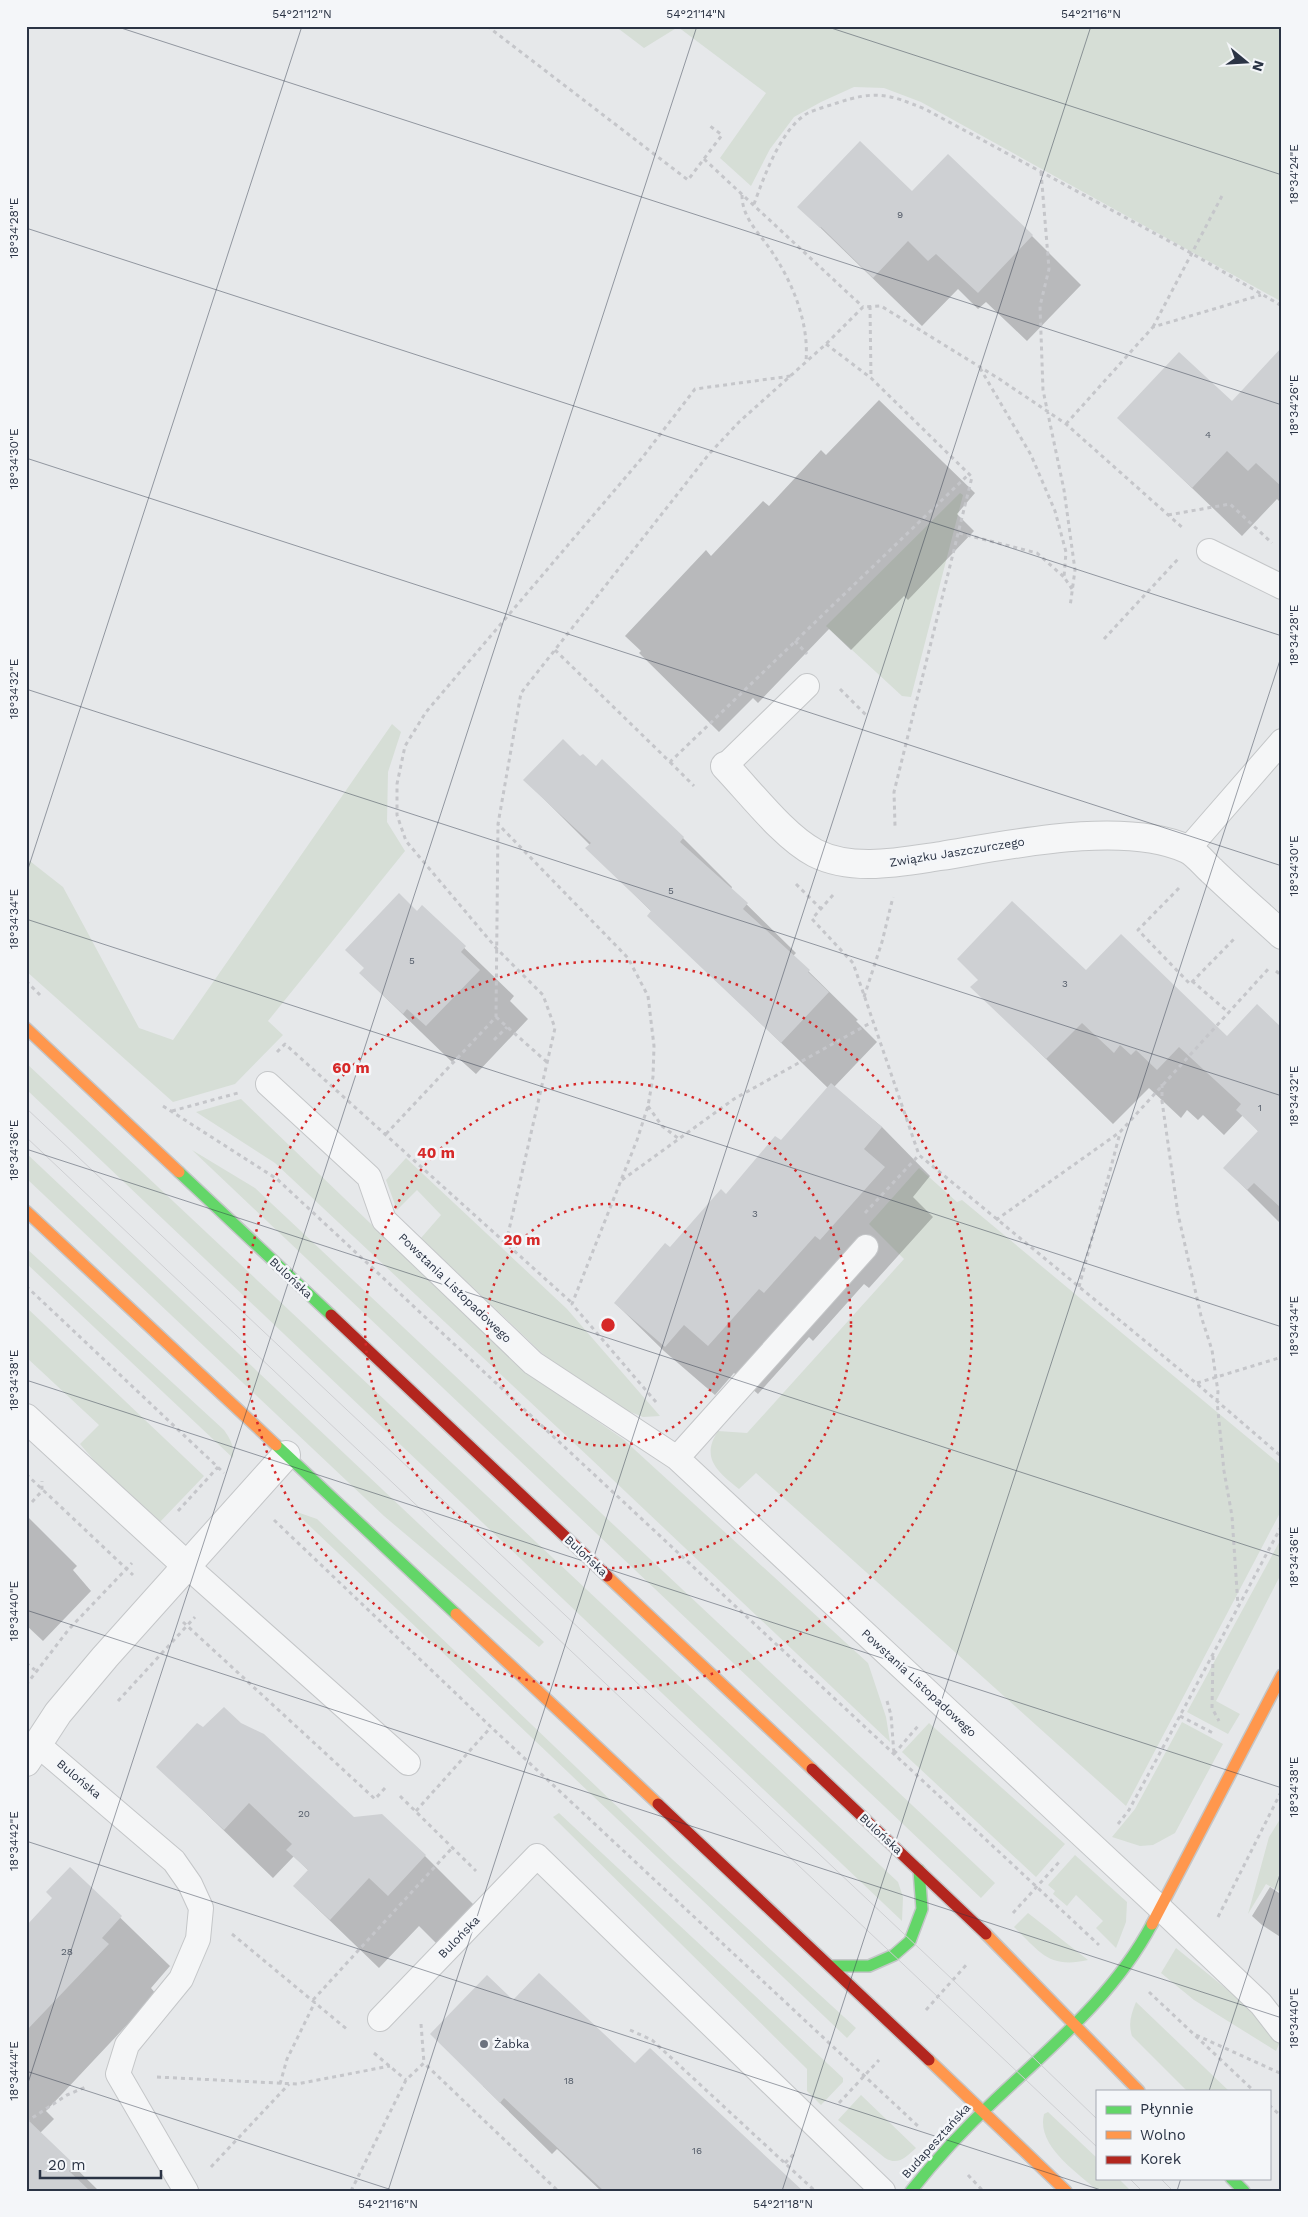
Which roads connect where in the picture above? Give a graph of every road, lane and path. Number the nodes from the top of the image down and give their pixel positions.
1 (487, 26) edge
2 (710, 126) dead end
3 (704, 159) junction
4 (1040, 172) junction
5 (742, 194) junction
6 (1223, 194) dead end
7 (754, 204) junction
8 (1191, 253) junction
9 (1262, 295) junction
10 (870, 306) junction
11 (1282, 306) edge
12 (863, 307) junction
13 (1153, 327) junction
14 (826, 344) junction
15 (806, 362) junction
16 (980, 367) junction
17 (791, 376) junction
18 (871, 378) junction
19 (1047, 412) junction
20 (1066, 424) junction
21 (969, 474) junction
22 (1168, 515) junction
23 (959, 533) junction
24 (1202, 545) junction
25 (1275, 546) dead end
26 (1072, 551) junction
27 (1066, 552) junction
28 (1064, 577) junction
29 (1282, 587) edge
30 (1072, 590) junction
31 (1070, 607) dead end
32 (1104, 639) dead end
33 (555, 650) junction
34 (807, 686) dead end
35 (1282, 741) edge
36 (725, 766) joint
37 (498, 824) junction
38 (896, 835) dead end
39 (1188, 849) junction
40 (1183, 884) dead end
41 (837, 892) dead end
42 (902, 894) dead end
43 (885, 895) dead end
44 (893, 895) junction
45 (1238, 935) dead end
46 (1282, 936) edge
47 (497, 949) junction
48 (1264, 960) dead end
49 (1270, 966) junction
50 (1282, 976) edge
51 (1192, 981) junction
52 (864, 998) junction
53 (1228, 1012) junction
54 (496, 1017) junction
55 (872, 1022) junction
56 (507, 1027) junction
57 (26, 1028) edge
58 (494, 1040) dead end
59 (274, 1056) dead end
60 (548, 1063) junction
61 (1162, 1084) junction
62 (256, 1085) joint
63 (648, 1106) junction
64 (171, 1111) dead end
65 (190, 1124) dead end
66 (1120, 1132) junction
67 (386, 1134) junction
68 (679, 1139) junction
69 (621, 1181) junction
70 (26, 1211) edge
71 (996, 1220) junction
72 (506, 1244) junction
73 (866, 1247) dead end
74 (26, 1286) edge
75 (1079, 1287) junction
76 (572, 1304) junction
77 (1282, 1357) edge
78 (1216, 1377) junction
79 (1196, 1383) junction
80 (1217, 1401) junction
81 (661, 1407) dead end
82 (26, 1418) edge
83 (286, 1454) junction
84 (1282, 1457) edge
85 (677, 1458) junction
86 (26, 1474) edge
87 (42, 1481) dead end
88 (42, 1490) junction
89 (248, 1495) junction
90 (32, 1502) dead end
91 (1282, 1525) edge
92 (187, 1566) junction
93 (217, 1592) junction
94 (1238, 1607) junction
95 (187, 1625) junction
96 (1212, 1656) junction
97 (26, 1663) edge
98 (36, 1670) junction
99 (1282, 1675) edge
100 (26, 1685) edge
101 (114, 1705) dead end
102 (1180, 1716) junction
103 (491, 1727) junction
104 (1207, 1730) dead end
105 (907, 1739) dead end
106 (1242, 1748) junction
107 (32, 1753) edge
108 (894, 1754) junction
109 (408, 1763) dead end
110 (388, 1785) dead end
111 (1282, 1790) edge
112 (395, 1791) dead end
113 (416, 1811) junction
114 (1118, 1825) dead end
115 (452, 1848) junction
116 (1054, 1868) dead end
117 (919, 1870) junction
118 (479, 1874) dead end
119 (1037, 1887) junction
120 (201, 1908) junction
121 (1160, 1908) junction
122 (1214, 1925) dead end
123 (990, 1938) junction
124 (830, 1966) junction
125 (316, 2002) dead end
126 (380, 2019) dead end
127 (1075, 2026) junction
128 (630, 2030) dead end
129 (1282, 2031) edge
130 (1193, 2034) dead end
131 (903, 2035) junction
132 (390, 2066) dead end
133 (1282, 2074) edge
134 (864, 2075) junction
135 (280, 2084) dead end
136 (1138, 2090) edge
137 (1270, 2106) edge
138 (982, 2110) junction
139 (1282, 2117) edge
140 (944, 2150) junction
141 (1233, 2180) edge
142 (186, 2191) edge
143 (351, 2191) edge
144 (558, 2191) edge
145 (815, 2191) edge
146 (883, 2191) edge
147 (911, 2191) edge
148 (983, 2191) edge
149 (1066, 2191) edge
150 (1244, 2191) edge

1 - 3 path
2 - 3 path
3 - 5 path
4 - 7 path
4 - 8 path
4 - 19 path
5 - 7 path
5 - 15 path
6 - 8 path
7 - 12 path
8 - 9 path
8 - 13 path
9 - 11 path
9 - 13 path
10 - 12 path
10 - 16 path
10 - 18 path
12 - 14 path
13 - 20 path
14 - 15 path
14 - 18 path
15 - 17 path
16 - 19 path
16 - 27 path
17 - 33 path
17 - 47 path
18 - 21 path
19 - 20 path
19 - 26 path
20 - 22 path
21 - 23 path
21 - 33 path
22 - 24 path
22 - 25 path
23 - 28 path
23 - 38 path
24 - 29 lane
24 - 32 path
26 - 27 path
26 - 30 path
27 - 28 path
28 - 30 path
30 - 31 path
33 - 37 path
34 - 36 lane, Związku Jaszczurczego
35 - 39 lane
36 - 39 street, Związku Jaszczurczego
37 - 47 path
37 - 63 path
39 - 46 street, Związku Jaszczurczego
40 - 51 path
41 - 52 path
42 - 44 path
43 - 44 path
44 - 52 path
45 - 51 path
47 - 54 path
47 - 60 path
48 - 49 path
49 - 50 path
49 - 53 path
51 - 53 path
52 - 55 path
53 - 61 path
54 - 56 path
54 - 67 path
55 - 68 path
55 - 71 path
56 - 58 path
56 - 60 path
57 - 117 main road, Bulońska
59 - 67 path
60 - 72 path
61 - 66 path
61 - 78 path
62 - 64 path
62 - 85 lane, Powstania Listopadowego
63 - 68 path
63 - 69 path
65 - 108 path
66 - 71 path
66 - 75 path
67 - 72 path
68 - 69 path
69 - 76 path
70 - 83 main road
71 - 75 path
72 - 76 path
73 - 85 lane
74 - 89 path
75 - 79 path
76 - 81 path
77 - 78 path
78 - 79 path
78 - 80 path
79 - 80 path
80 - 84 path
80 - 94 path
82 - 92 street
83 - 89 street, Bulońska
83 - 124 main road
85 - 121 lane, Powstania Listopadowego
86 - 88 path
87 - 88 path
88 - 90 path
88 - 98 path
89 - 92 street, Bulońska
89 - 103 path
91 - 94 path
92 - 93 lane
92 - 107 street, Bulońska
93 - 95 path
93 - 109 lane
94 - 96 path
95 - 101 path
95 - 110 path
96 - 102 path
96 - 106 path
97 - 98 path
98 - 100 path
99 - 106 main road
102 - 104 path
102 - 114 path
103 - 113 path
103 - 134 path
105 - 108 path
106 - 121 main road
107 - 120 lane, Bulońska
108 - 119 path
111 - 122 path
112 - 113 path
113 - 115 path
115 - 118 path
115 - 120 path
116 - 119 path
117 - 123 main road, Bulońska
117 - 124 main road
119 - 123 path
120 - 142 lane
121 - 127 main road
121 - 129 lane, Powstania Listopadowego
123 - 127 main road, Bulońska
123 - 131 path
124 - 131 main road
125 - 135 path
126 - 146 lane, Bulońska
127 - 136 main road, Bulońska
127 - 138 main road, Budapesztańska
128 - 145 path
130 - 133 path
131 - 134 path
131 - 138 main road
132 - 142 path
134 - 140 path
137 - 139 path
138 - 140 main road, Budapesztańska
138 - 149 main road
140 - 147 main road, Budapesztańska
140 - 148 path
141 - 150 main road
143 - 144 path

